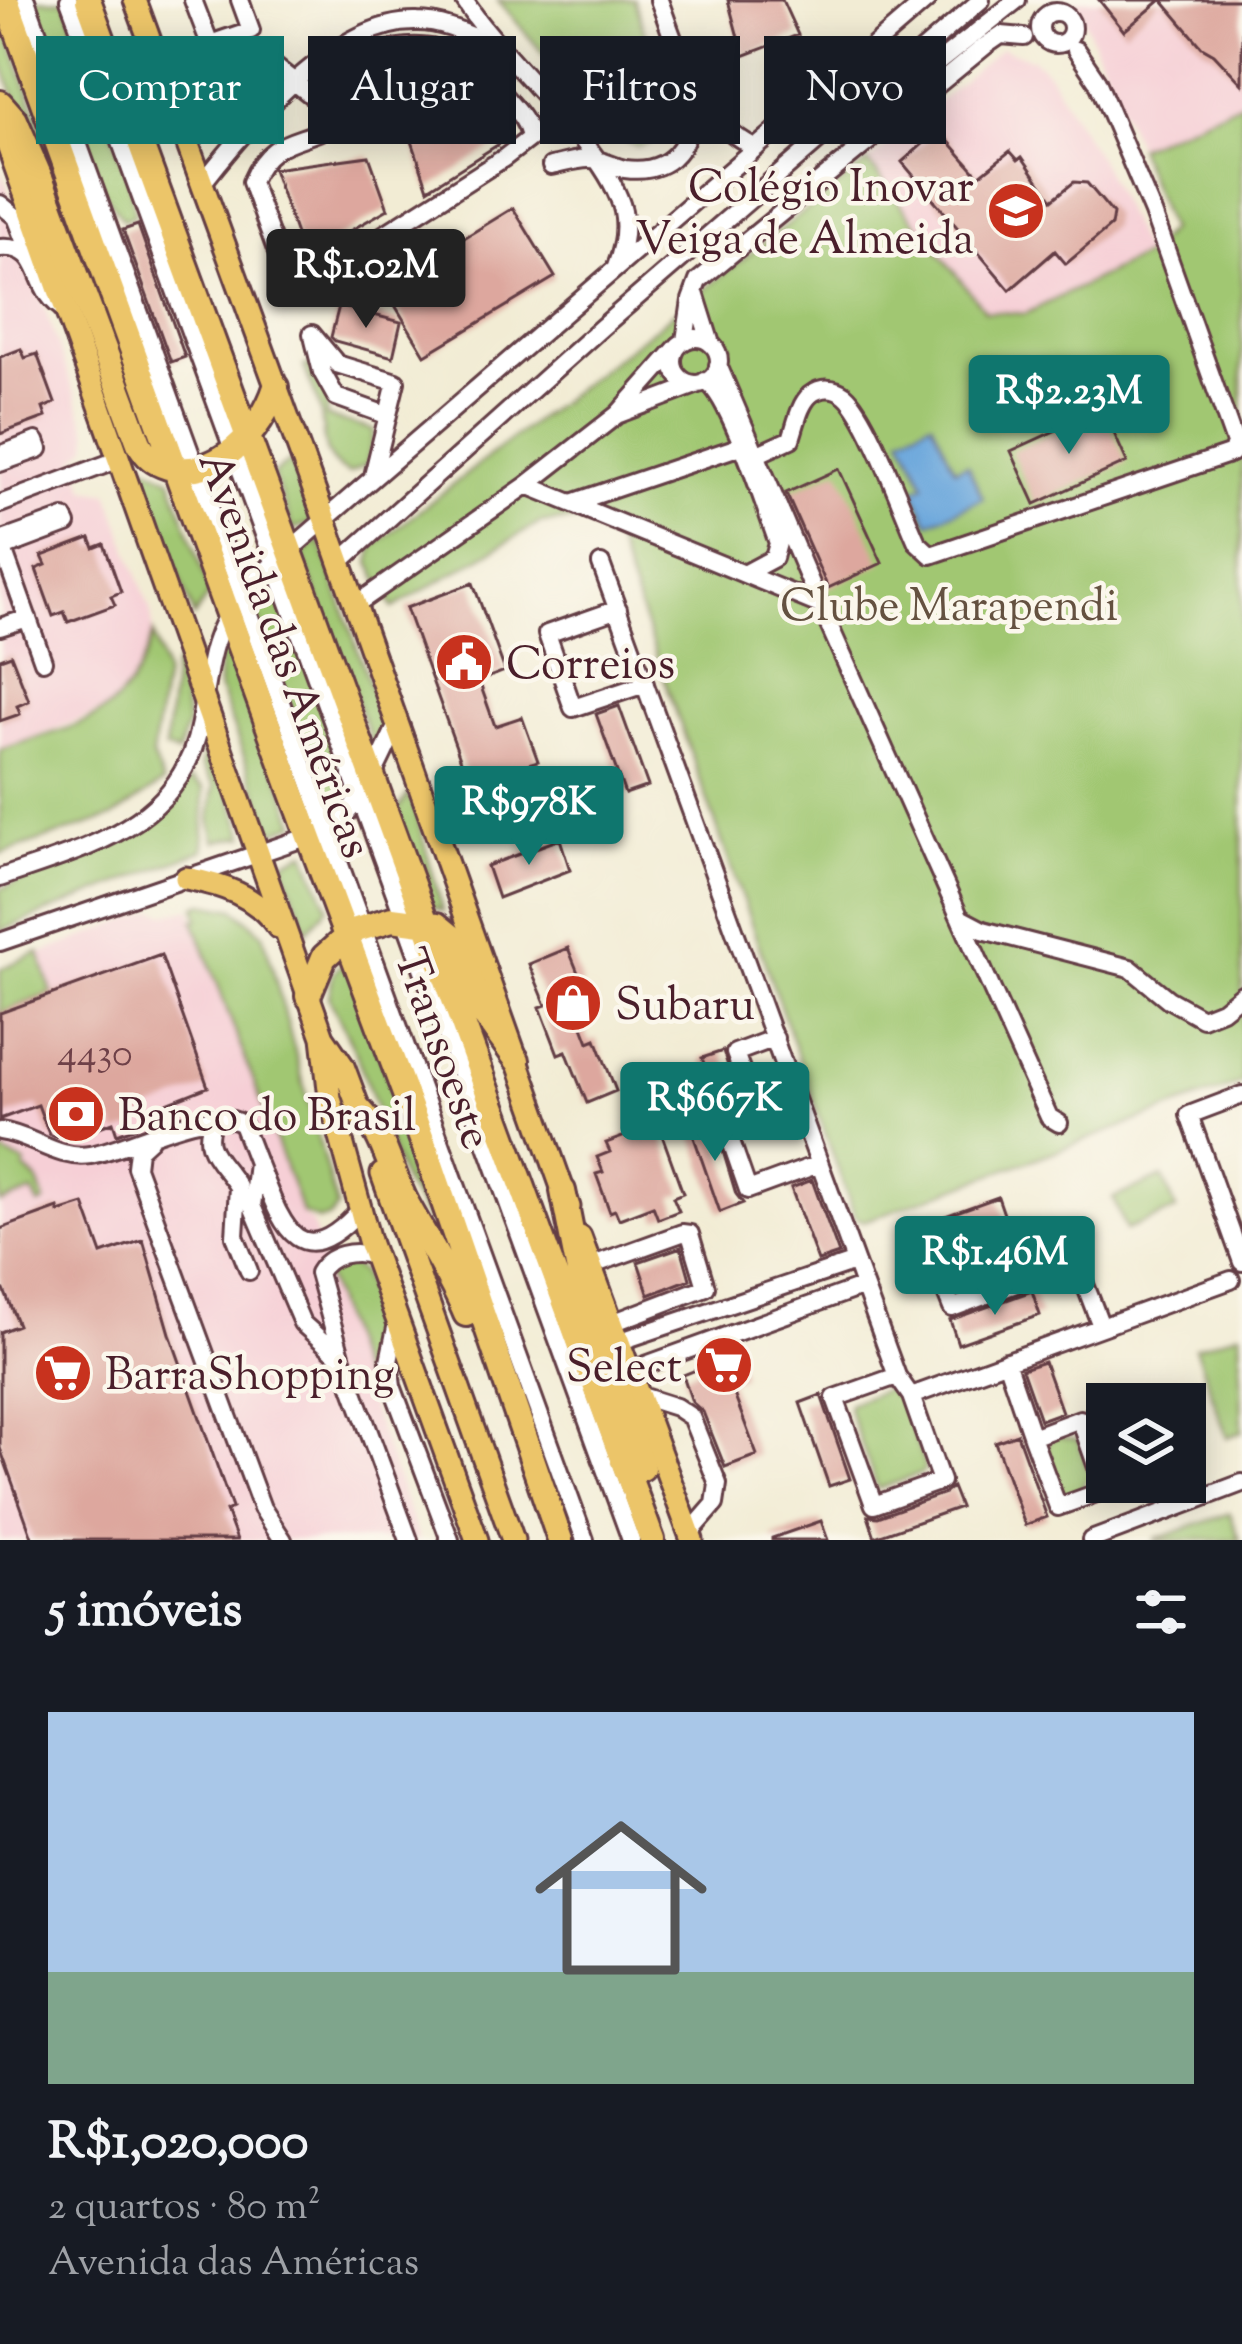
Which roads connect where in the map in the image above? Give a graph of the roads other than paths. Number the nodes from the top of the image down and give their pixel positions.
1 (6, 0) edge
2 (26, 0) edge
3 (69, 0) edge
4 (88, 0) edge
5 (135, 0) edge
6 (193, 0) edge
7 (240, 0) edge
8 (464, 0) edge
9 (659, 0) edge
10 (928, 0) edge
11 (981, 0) edge
12 (1017, 0) edge
13 (1055, 28) edge
14 (148, 36) edge
15 (207, 36) edge
16 (238, 36) edge
17 (363, 36) edge
18 (470, 36) edge
19 (491, 36) edge
20 (672, 36) edge
21 (886, 36) edge
22 (941, 36) edge
23 (946, 56) edge
24 (516, 67) edge
25 (284, 73) edge
26 (308, 74) edge
27 (297, 83) junction
28 (308, 92) edge
29 (284, 95) edge
30 (0, 104) edge
31 (340, 118) joint
32 (0, 123) edge
33 (740, 136) edge
34 (764, 141) edge
35 (187, 144) edge
36 (236, 144) edge
37 (684, 144) edge
38 (815, 144) edge
39 (756, 148) junction
40 (596, 159) junction
41 (551, 166) dead end
42 (201, 184) junction
43 (0, 204) edge
44 (0, 230) edge
45 (0, 248) edge
46 (31, 257) junction
47 (615, 269) junction
48 (693, 290) junction
49 (576, 303) junction
50 (67, 311) junction
51 (602, 328) junction
52 (682, 343) junction
53 (711, 344) junction
54 (718, 365) junction
55 (650, 375) junction
56 (704, 382) junction
57 (276, 387) junction
58 (666, 397) junction
59 (618, 414) junction
60 (386, 415) junction
61 (240, 443) junction
62 (750, 450) junction
63 (120, 459) junction
64 (186, 469) junction
65 (373, 476) junction
66 (527, 485) junction
67 (572, 503) junction
68 (0, 504) edge
69 (326, 520) junction
70 (1, 543) edge
71 (282, 557) junction
72 (340, 562) junction
73 (601, 564) dead end
74 (746, 573) junction
75 (234, 602) junction
76 (355, 605) junction
77 (820, 605) junction
78 (617, 609) junction
79 (28, 618) junction
80 (0, 627) edge
81 (43, 661) dead end
82 (645, 684) junction
83 (204, 690) junction
84 (397, 725) junction
85 (366, 787) junction
86 (318, 834) junction
87 (260, 855) junction
88 (0, 878) edge
89 (186, 878) junction
90 (961, 918) junction
91 (414, 921) junction
92 (354, 932) junction
93 (0, 942) edge
94 (289, 944) junction
95 (1242, 994) edge
96 (308, 995) junction
97 (323, 1036) junction
98 (775, 1038) junction
99 (517, 1060) junction
100 (1242, 1095) edge
101 (360, 1110) junction
102 (214, 1118) junction
103 (1060, 1123) dead end
104 (0, 1135) edge
105 (150, 1138) junction
106 (257, 1163) junction
107 (819, 1164) junction
108 (136, 1167) junction
109 (563, 1191) junction
110 (360, 1210) junction
111 (374, 1256) junction
112 (855, 1262) junction
113 (1242, 1262) edge
114 (590, 1265) junction
115 (249, 1271) dead end
116 (1231, 1280) dead end
117 (1021, 1282) junction
118 (864, 1286) junction
119 (286, 1288) junction
120 (326, 1303) junction
121 (397, 1322) junction
122 (1101, 1326) junction
123 (615, 1332) junction
124 (342, 1359) junction
125 (1006, 1361) junction
126 (497, 1363) junction
127 (629, 1371) junction
128 (897, 1376) junction
129 (638, 1395) junction
130 (911, 1396) junction
131 (1032, 1437) junction
132 (1242, 1483) edge
133 (691, 1537) edge
134 (283, 1540) edge
135 (409, 1540) edge
136 (450, 1540) edge
137 (477, 1540) edge
138 (513, 1540) edge
139 (560, 1540) edge
140 (585, 1540) edge
141 (631, 1540) edge
142 (652, 1540) edge
143 (662, 1540) edge
144 (1091, 1540) edge

1 - 64 highway, Avenida das Américas
2 - 64 street
3 - 61 street
4 - 61 highway, Avenida das Américas
5 - 14 main road, Avenida das Américas
6 - 15 street
7 - 16 street
8 - 19 street
9 - 20 street
10 - 21 street
11 - 22 street
12 - 13 street
12 - 23 street
13 - 48 street
13 - 62 street
17 - 18 street
24 - 40 street
25 - 27 street
26 - 27 street
27 - 28 street
27 - 29 street
30 - 64 highway
31 - 31 street
32 - 50 main road, Avenida das Américas
33 - 39 street
34 - 39 street
35 - 42 main road, Avenida das Américas
36 - 42 street
37 - 40 street
38 - 51 street
39 - 47 street
40 - 41 street
40 - 47 street
42 - 57 main road, Avenida das Américas
43 - 46 street
44 - 46 street
45 - 46 street
46 - 50 street
47 - 49 street
48 - 52 street
48 - 53 street
49 - 51 street
49 - 65 street
50 - 63 main road, Avenida das Américas
51 - 72 street
52 - 53 street
52 - 55 street
52 - 56 street
53 - 54 street
54 - 56 street
54 - 62 street
55 - 58 street
55 - 59 street
56 - 58 street
56 - 62 street
57 - 61 highway
57 - 69 main road, Avenida das Américas
58 - 59 street
59 - 66 street
60 - 60 street
60 - 65 street
61 - 64 highway
61 - 71 highway, Avenida das Américas
62 - 67 street
62 - 74 street
62 - 77 street
63 - 68 street
63 - 83 main road, Avenida das Américas
64 - 75 highway, Avenida das Américas
65 - 69 street
66 - 67 street
66 - 76 street
67 - 74 street
69 - 71 street
69 - 72 main road, Avenida das Américas
70 - 79 street
71 - 75 street
71 - 85 highway, Avenida das Américas
72 - 76 main road, Avenida das Américas
73 - 78 street
74 - 77 street
75 - 83 street
75 - 86 highway, Avenida das Américas
76 - 84 main road, Avenida das Américas
77 - 90 street
78 - 82 street
78 - 82 street
79 - 80 street
79 - 81 street
82 - 98 street
83 - 87 main road, Avenida das Américas
83 - 88 street
84 - 85 street
84 - 99 main road, Avenida das Américas
85 - 86 street
85 - 91 highway, Avenida das Américas
86 - 87 street
86 - 92 highway, Avenida das Américas
87 - 89 street
87 - 94 main road, Avenida das Américas
89 - 93 street
89 - 94 main road
90 - 95 street
90 - 103 street
91 - 92 highway
91 - 99 highway
91 - 141 street, Transoeste
91 - 142 highway, Avenida das Américas
92 - 96 highway
92 - 126 highway, Avenida das Américas
92 - 140 street, Transoeste
94 - 96 main road, Avenida das Américas
96 - 97 main road, Avenida das Américas
97 - 101 main road, Avenida das Américas
97 - 110 main road, Avenida das Américas
98 - 107 street
98 - 107 street
99 - 109 main road, Avenida das Américas
100 - 113 street
101 - 126 highway
101 - 138 main road, Avenida das Américas
102 - 105 street
102 - 106 street
102 - 115 street
104 - 105 street
104 - 108 street
105 - 108 street
106 - 110 street
106 - 119 street
107 - 112 street
108 - 134 street
109 - 114 main road, Avenida das Américas
109 - 143 highway
110 - 111 main road, Avenida das Américas
111 - 120 street
111 - 121 main road, Avenida das Américas
112 - 118 street
112 - 123 street
114 - 123 main road, Avenida das Américas
114 - 123 street
116 - 122 street
117 - 117 street
117 - 122 street
118 - 127 street
118 - 128 street
119 - 120 street
119 - 124 street
120 - 124 street
121 - 136 street
121 - 137 main road, Avenida das Américas
122 - 125 street
123 - 127 main road, Avenida das Américas
124 - 135 street
125 - 130 street
125 - 131 street
126 - 139 highway, Avenida das Américas
127 - 129 main road, Avenida das Américas
128 - 130 street
128 - 130 street
129 - 133 main road, Avenida das Américas
129 - 133 street
131 - 131 street
132 - 144 street

